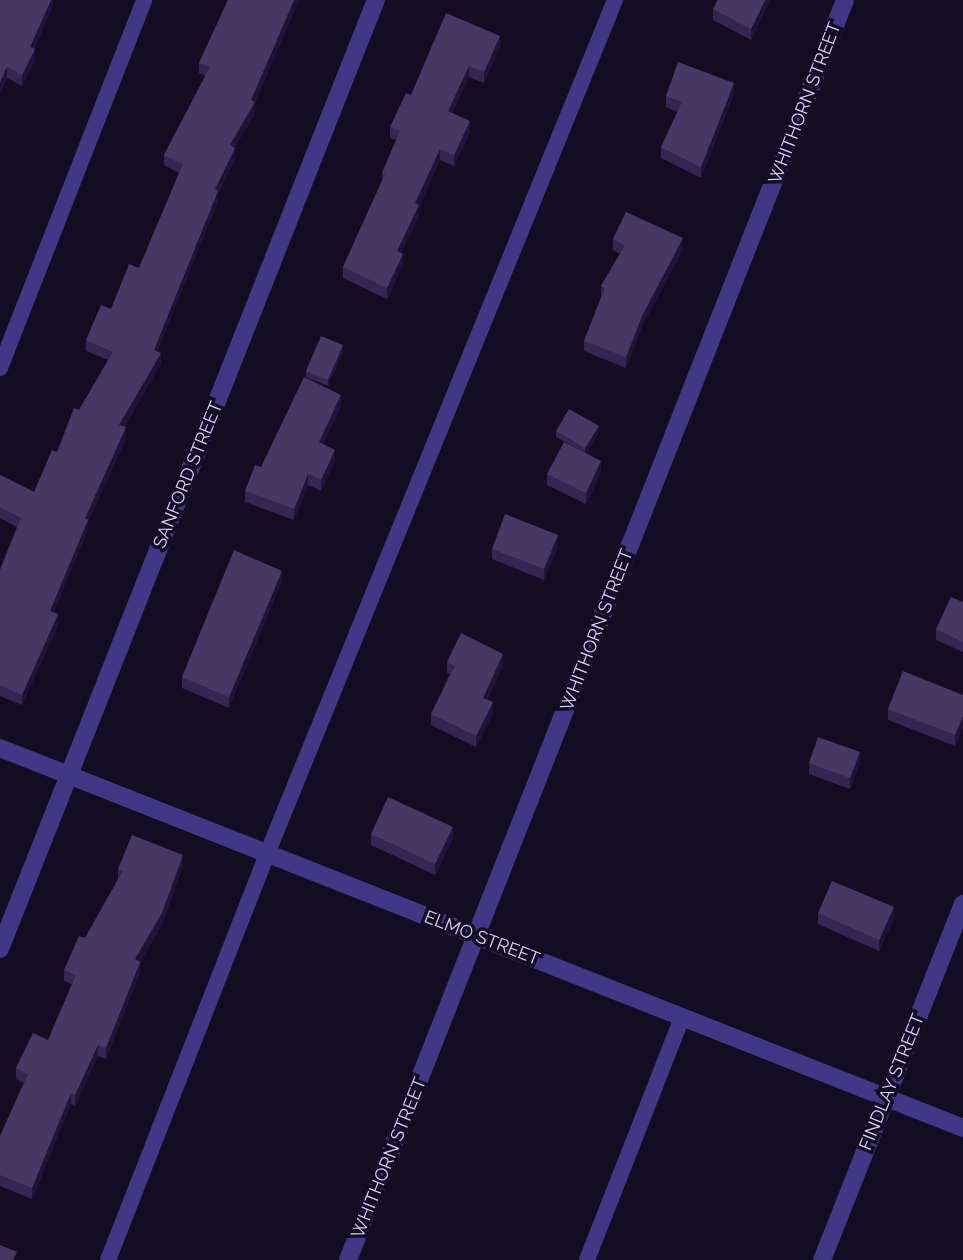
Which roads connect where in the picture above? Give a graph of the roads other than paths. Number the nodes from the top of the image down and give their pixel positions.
1 (144, 0) edge
2 (376, 0) edge
3 (615, 0) edge
4 (845, 0) edge
5 (0, 368) edge
6 (0, 748) edge
7 (69, 776) junction
8 (267, 854) junction
9 (963, 904) edge
10 (477, 936) junction
11 (0, 949) edge
12 (682, 1017) junction
13 (886, 1097) junction
14 (963, 1128) edge
15 (108, 1260) edge
16 (348, 1260) edge
17 (587, 1260) edge
18 (822, 1260) edge

1 - 5 lane
2 - 7 street, SANFORD STREET
3 - 8 lane
4 - 10 street, WHITHORN STREET
6 - 7 street, ELMO STREET
7 - 8 street, ELMO STREET
7 - 11 street, SANFORD STREET
8 - 10 street, ELMO STREET
8 - 15 lane
9 - 13 street, FINDLAY STREET
10 - 12 street, ELMO STREET
10 - 16 street, WHITHORN STREET
12 - 13 street, ELMO STREET
12 - 17 lane
13 - 14 street, ELMO STREET
13 - 18 street, FINDLAY STREET

